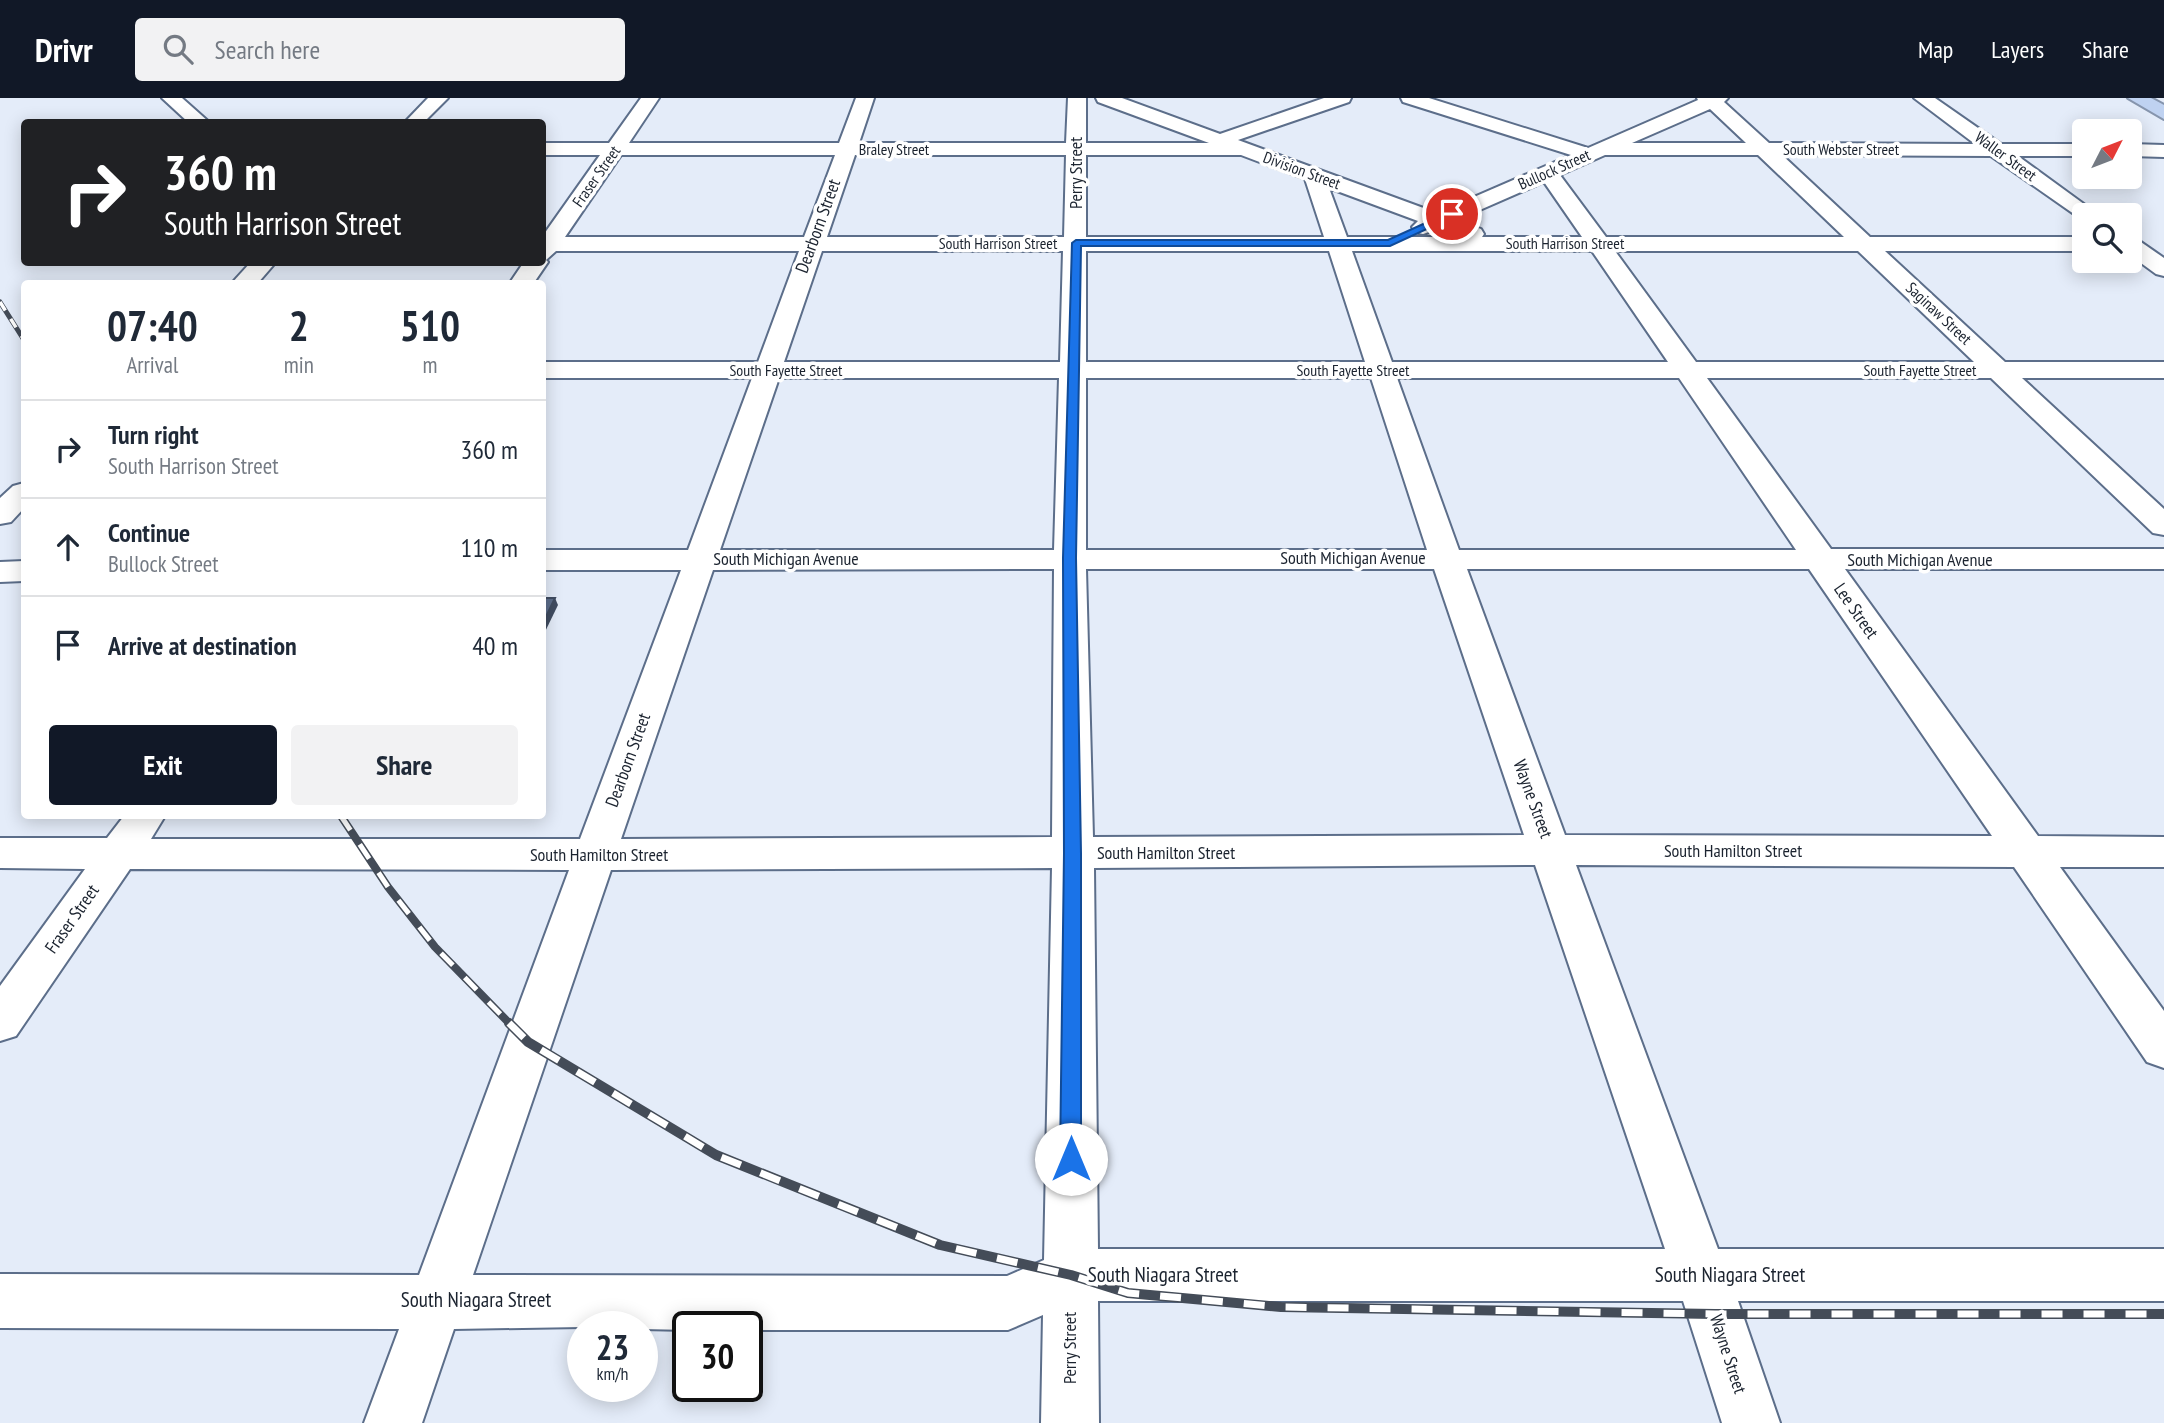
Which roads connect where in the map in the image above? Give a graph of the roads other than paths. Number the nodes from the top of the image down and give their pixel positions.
1 (171, 98) edge
2 (439, 98) edge
3 (650, 98) edge
4 (865, 98) edge
5 (1077, 98) edge
6 (1105, 98) edge
7 (1342, 98) edge
8 (1410, 98) edge
9 (1923, 98) edge
10 (2137, 98) edge
11 (1712, 99) edge
12 (2164, 113) edge
13 (196, 119) edge
14 (417, 119) edge
15 (1220, 140) junction
16 (546, 149) edge
17 (615, 149) junction
18 (846, 149) junction
19 (1075, 149) junction
20 (1245, 149) junction
21 (1764, 149) junction
22 (1997, 150) junction
23 (2072, 150) edge
24 (2142, 150) edge
25 (2164, 150) edge
26 (1593, 151) junction
27 (1548, 172) junction
28 (1314, 175) junction
29 (2072, 204) edge
30 (1437, 221) junction
31 (1076, 243) junction
32 (1337, 243) junction
33 (1390, 243) junction
34 (1498, 243) junction
35 (1601, 243) junction
36 (811, 244) junction
37 (1865, 244) junction
38 (2072, 244) edge
39 (2164, 244) edge
40 (2142, 245) edge
41 (546, 247) edge
42 (546, 251) edge
43 (2142, 254) edge
44 (261, 266) edge
45 (2164, 270) edge
46 (247, 280) edge
47 (1073, 369) junction
48 (546, 370) edge
49 (767, 370) junction
50 (1381, 370) junction
51 (1688, 370) junction
52 (2000, 370) junction
53 (2164, 370) edge
54 (21, 495) edge
55 (0, 515) edge
56 (2164, 526) edge
57 (1070, 558) junction
58 (1447, 558) junction
59 (699, 559) junction
60 (2164, 559) edge
61 (546, 560) edge
62 (1821, 560) junction
63 (21, 571) edge
64 (0, 572) edge
65 (143, 819) edge
66 (1551, 850) junction
67 (2023, 851) junction
68 (2164, 852) edge
69 (0, 853) edge
70 (118, 853) junction
71 (1073, 853) junction
72 (594, 855) junction
73 (0, 1022) edge
74 (2164, 1048) edge
75 (1071, 1275) junction
76 (1700, 1275) junction
77 (2164, 1275) edge
78 (437, 1300) junction
79 (0, 1301) edge
80 (393, 1423) edge
81 (1070, 1423) edge
82 (1751, 1423) edge

1 - 13 street
2 - 14 street
3 - 17 street, Fraser Street
4 - 18 street, Dearborn Street
5 - 19 street, Perry Street
6 - 15 street, Division Street
7 - 15 street
8 - 26 street
9 - 22 street, Waller Street
10 - 12 highway
11 - 21 street, Saginaw Street
11 - 26 street, Bullock Street
15 - 20 street, Division Street
16 - 17 street, Braley Street
17 - 18 street, Braley Street
17 - 41 street, Fraser Street
18 - 19 street, Braley Street
18 - 36 street, Dearborn Street
19 - 20 street, Braley Street
19 - 31 street, Perry Street
20 - 28 street, Division Street
21 - 22 street, South Webster Street
21 - 26 street, South Webster Street
21 - 37 street, Saginaw Street
22 - 23 street, South Webster Street
22 - 29 street, Waller Street
24 - 25 street
26 - 27 street, Bullock Street
27 - 30 street, Bullock Street
27 - 35 street, Lee Street
28 - 30 street, Division Street
28 - 32 street, Wayne Street
30 - 33 street, Bullock Street
30 - 34 street, Division Street
31 - 32 street, South Harrison Street
31 - 36 street, South Harrison Street
31 - 47 street, Perry Street
32 - 33 street, South Harrison Street
32 - 50 street, Wayne Street
33 - 34 street, South Harrison Street
34 - 35 street, South Harrison Street
35 - 37 street, South Harrison Street
35 - 51 street, Lee Street
36 - 42 street, South Harrison Street
36 - 49 street, Dearborn Street
37 - 38 street, South Harrison Street
37 - 52 street, Saginaw Street
39 - 40 street
43 - 45 street
44 - 46 street
47 - 49 street, South Fayette Street
47 - 50 street, South Fayette Street
47 - 57 street, Perry Street
48 - 49 street, South Fayette Street
49 - 59 street, Dearborn Street
50 - 51 street, South Fayette Street
50 - 58 street, Wayne Street
51 - 52 street, South Fayette Street
51 - 62 street, Lee Street
52 - 53 street, South Fayette Street
52 - 56 street, Saginaw Street
54 - 55 street
57 - 58 street, South Michigan Avenue
57 - 59 street, South Michigan Avenue
57 - 71 street, Perry Street
58 - 62 street, South Michigan Avenue
58 - 66 street, Wayne Street
59 - 61 street, South Michigan Avenue
59 - 72 street, Dearborn Street
60 - 62 street, South Michigan Avenue
62 - 67 street, Lee Street
63 - 64 street
65 - 70 street, Fraser Street
66 - 67 street, South Hamilton Street
66 - 71 street, South Hamilton Street
66 - 76 street, Wayne Street
67 - 68 street, South Hamilton Street
67 - 74 street, Lee Street
69 - 70 street, South Hamilton Street
70 - 72 street, South Hamilton Street
70 - 73 street, Fraser Street
71 - 72 street, South Hamilton Street
71 - 75 street, Perry Street
72 - 78 street, Dearborn Street
75 - 76 street, South Niagara Street
75 - 78 street, South Niagara Street
75 - 81 street, Perry Street
76 - 77 street, South Niagara Street
76 - 82 street, Wayne Street
78 - 79 street, South Niagara Street
78 - 80 street, Dearborn Street

